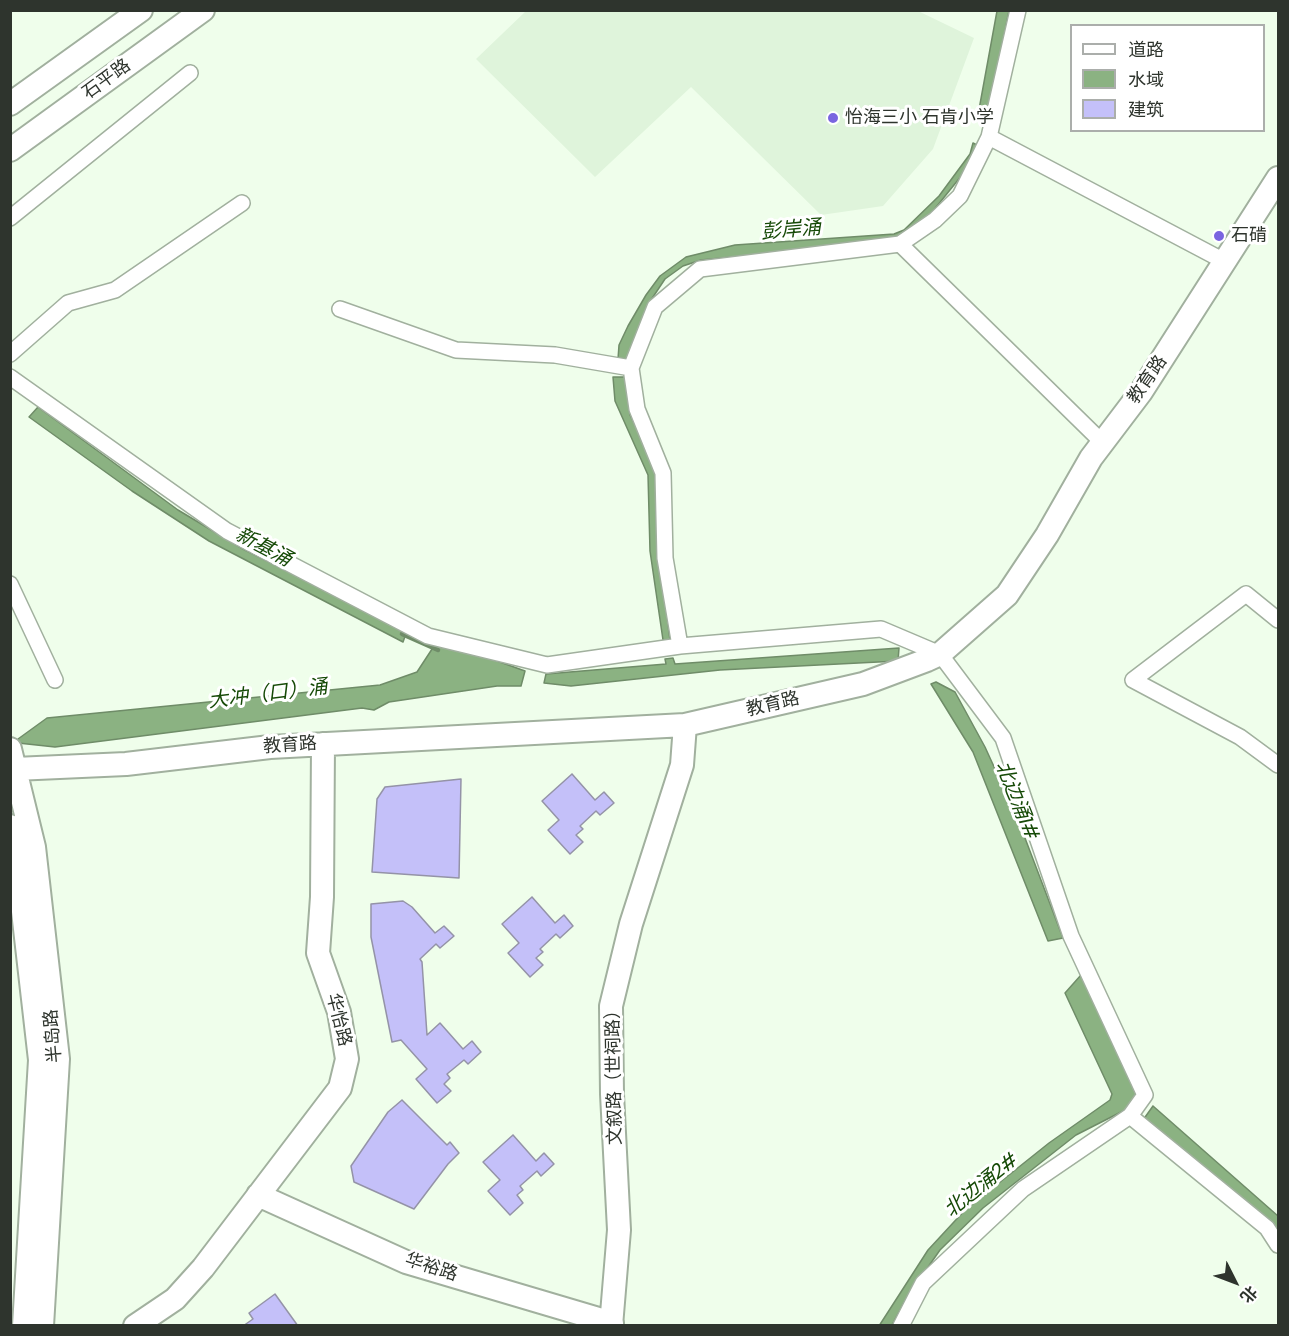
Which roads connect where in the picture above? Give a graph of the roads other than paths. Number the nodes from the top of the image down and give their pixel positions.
1 (141, 10) edge
2 (203, 10) edge
3 (1018, 10) edge
4 (190, 73) dead end
5 (10, 104) edge
6 (989, 137) junction
7 (10, 150) edge
8 (1278, 178) edge
9 (242, 203) dead end
10 (10, 218) edge
11 (900, 244) junction
12 (1224, 261) junction
13 (340, 309) dead end
14 (10, 354) edge
15 (631, 368) junction
16 (10, 376) edge
17 (1103, 443) junction
18 (10, 584) edge
19 (1278, 620) edge
20 (680, 646) junction
21 (940, 654) junction
22 (54, 680) dead end
23 (685, 725) junction
24 (323, 744) junction
25 (13, 759) edge
26 (1278, 765) edge
27 (10, 826) edge
28 (1130, 1116) junction
29 (258, 1195) junction
30 (1278, 1245) edge
31 (612, 1324) edge
32 (24, 1326) edge
33 (42, 1326) edge
34 (135, 1326) edge
35 (901, 1326) edge

1 - 5 street, 石平路
2 - 7 street, 石平路
3 - 6 street
4 - 10 street
6 - 11 street
6 - 12 street
8 - 12 street, 教育路
9 - 14 street
11 - 15 street
11 - 17 street
12 - 17 street, 教育路
13 - 15 street
15 - 20 street
16 - 20 street
17 - 21 street, 教育路
18 - 22 street
19 - 26 street
20 - 21 street
21 - 23 street, 教育路
21 - 28 street
23 - 24 street, 教育路
23 - 31 street, 文叙路（世祠路）
24 - 25 street, 教育路
24 - 29 street, 华怡路
25 - 33 street, 半岛路
27 - 32 street, 半岛路
28 - 30 street
28 - 35 street
29 - 31 street, 华裕路
29 - 34 street, 华怡路

